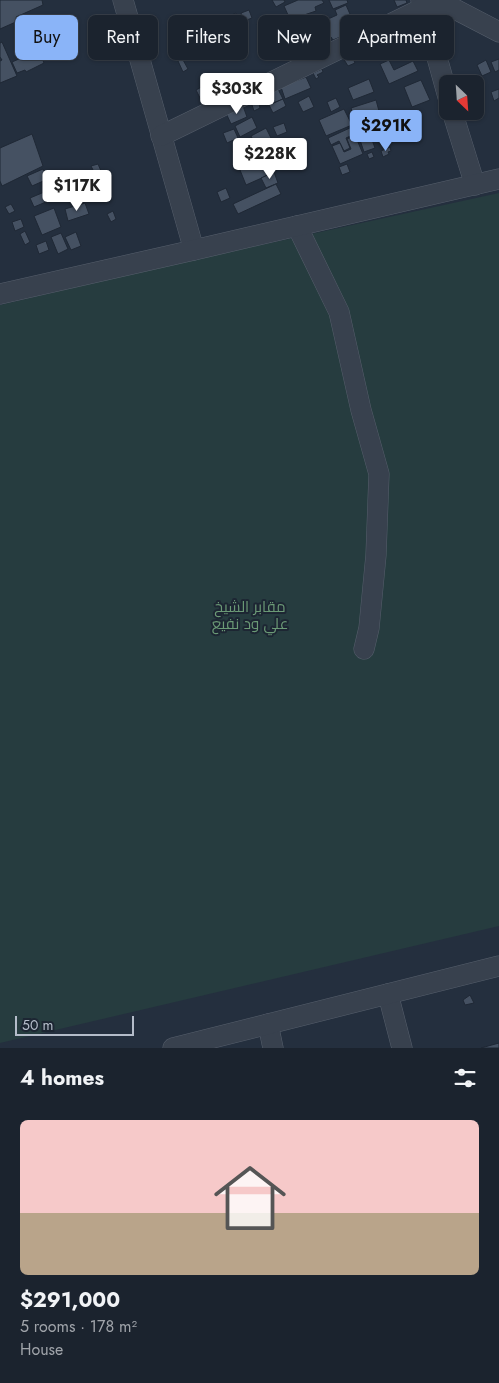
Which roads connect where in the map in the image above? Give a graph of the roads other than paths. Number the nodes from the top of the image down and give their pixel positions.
1 (122, 0) edge
2 (422, 4) edge
3 (499, 32) edge
4 (442, 75) edge
5 (455, 120) edge
6 (161, 136) junction
7 (499, 179) edge
8 (475, 185) junction
9 (297, 226) junction
10 (194, 250) junction
11 (0, 294) edge
12 (364, 649) dead end
13 (499, 966) edge
14 (388, 994) junction
15 (268, 1024) junction
16 (173, 1048) edge
17 (274, 1048) edge
18 (402, 1048) edge

1 - 6 street
2 - 3 street
2 - 4 street
2 - 6 street
5 - 8 street
6 - 10 street
7 - 8 street
8 - 9 street
9 - 10 street
9 - 12 street
10 - 11 street
13 - 14 street
14 - 15 street
14 - 18 street
15 - 16 street
15 - 17 street

